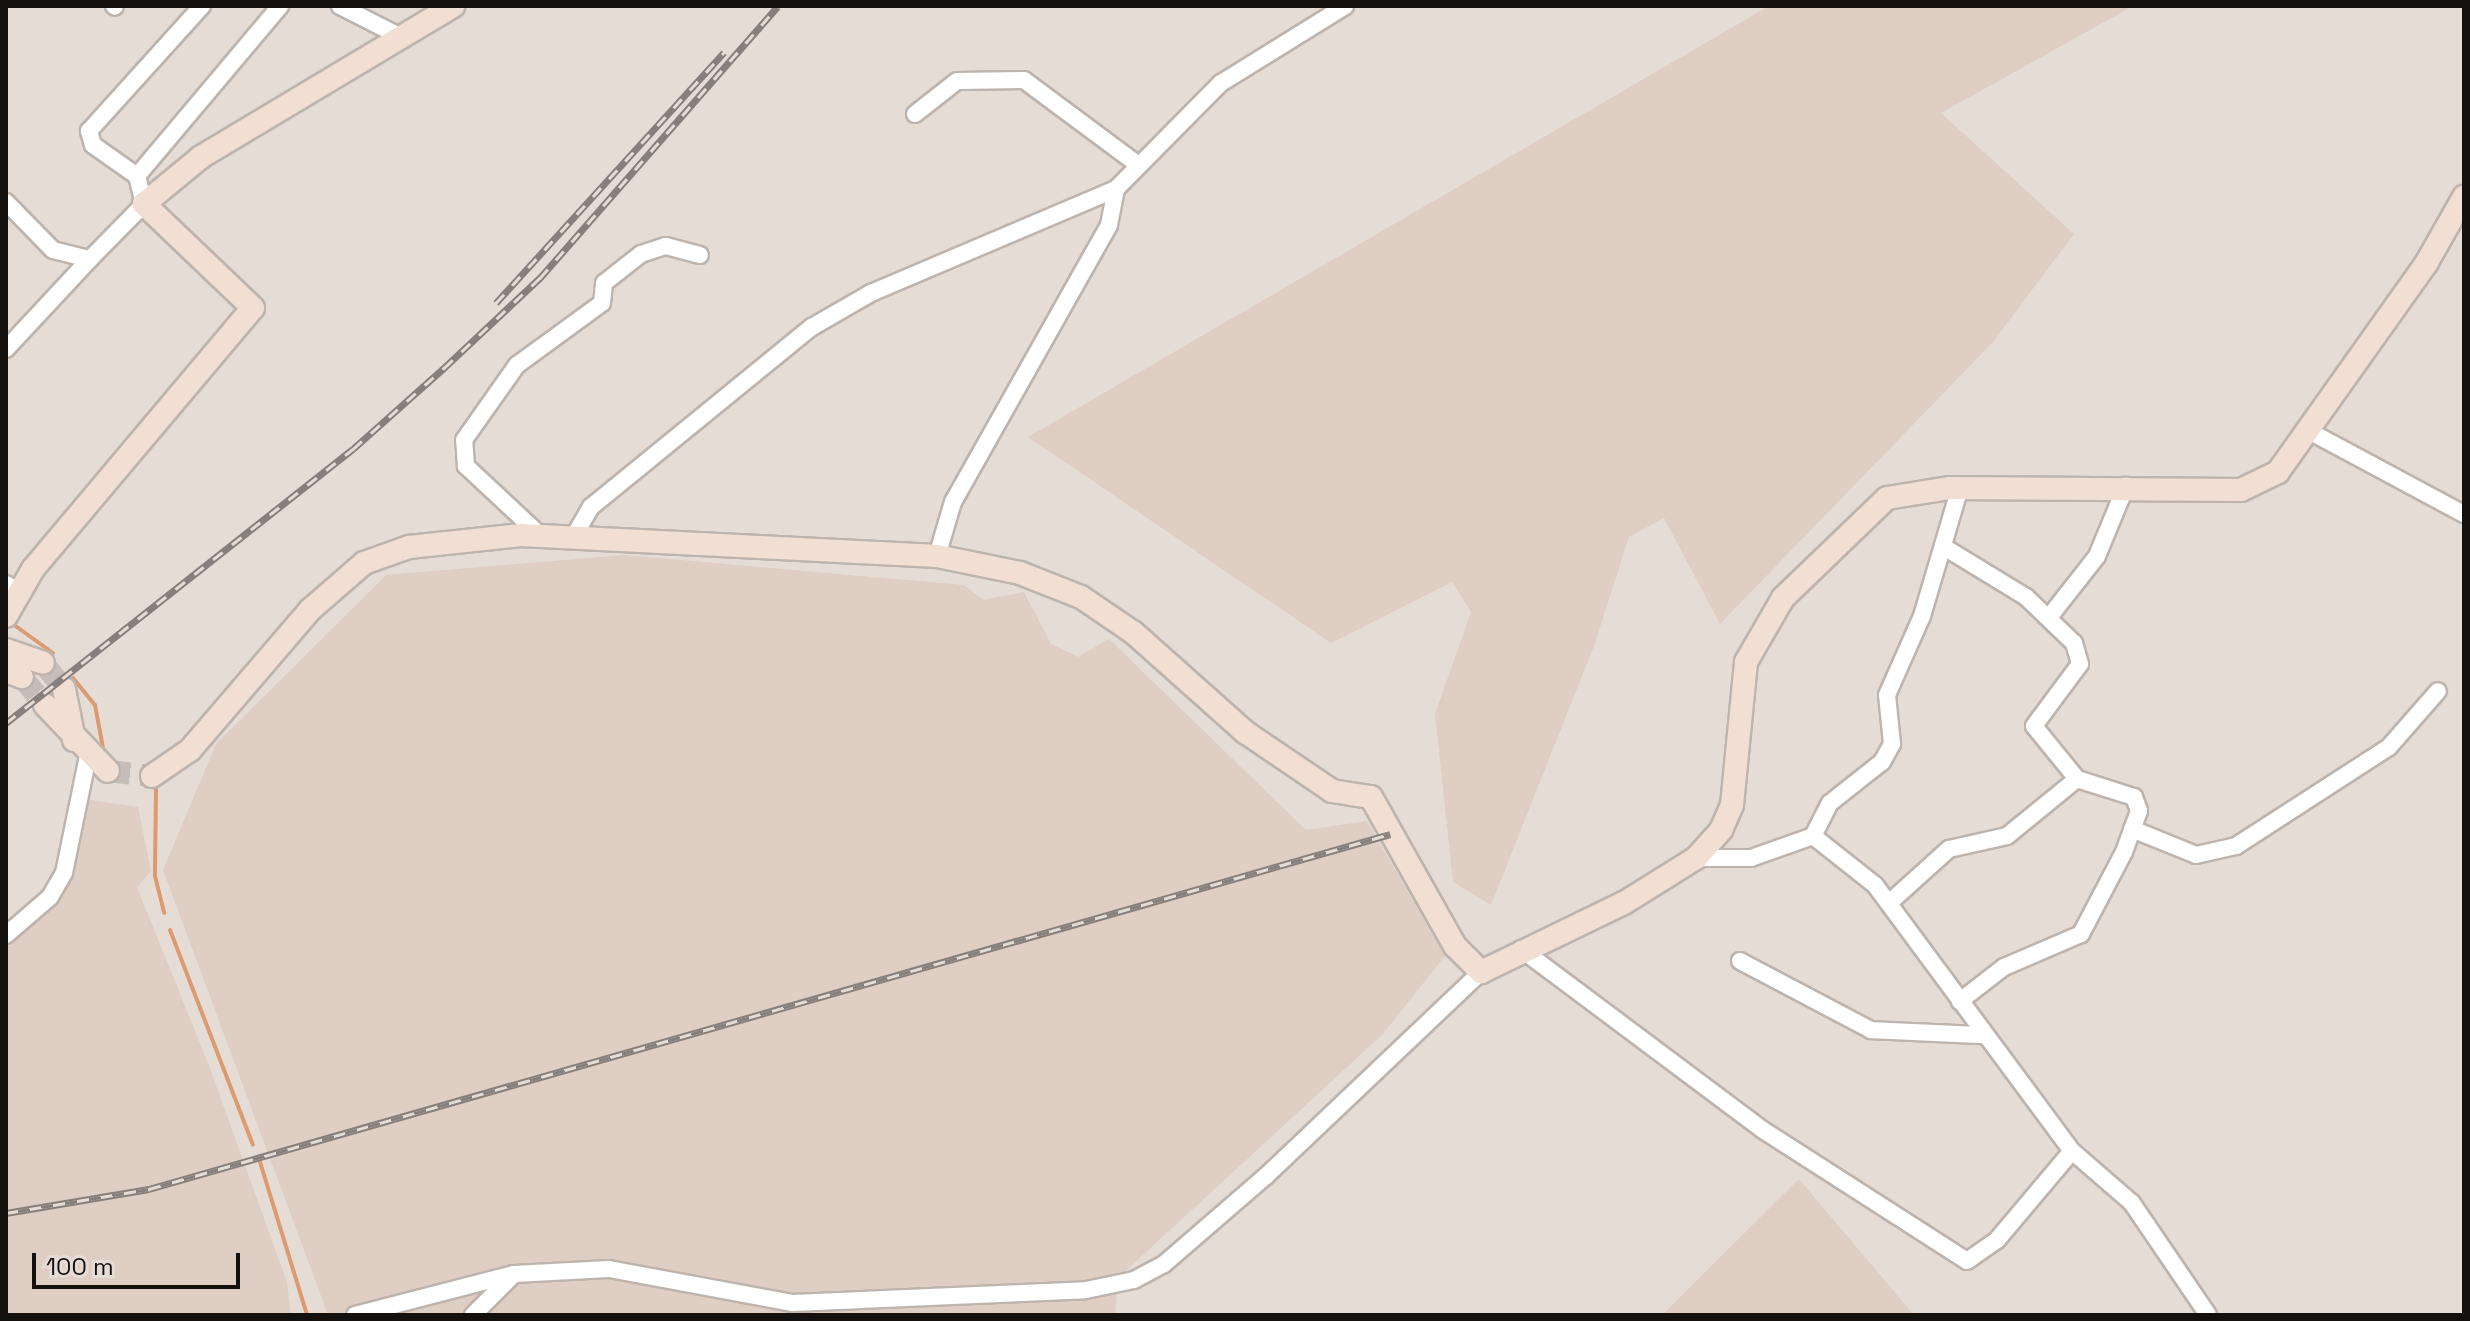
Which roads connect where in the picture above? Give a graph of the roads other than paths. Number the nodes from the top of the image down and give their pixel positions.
1 (280, 6) edge
2 (340, 6) edge
3 (453, 6) edge
4 (1345, 6) edge
5 (192, 9) edge
6 (401, 37) junction
7 (915, 114) dead end
8 (1137, 164) junction
9 (137, 176) junction
10 (1116, 189) junction
11 (2464, 197) edge
12 (6, 202) edge
13 (144, 204) junction
14 (700, 255) dead end
15 (90, 259) junction
16 (6, 349) edge
17 (2309, 431) junction
18 (2126, 486) junction
19 (1960, 488) junction
20 (2464, 514) edge
21 (541, 536) junction
22 (573, 538) junction
23 (1944, 547) junction
24 (937, 556) junction
25 (11, 588) edge
26 (6, 616) edge
27 (2050, 616) junction
28 (6, 650) edge
29 (43, 663) tunnel mouth
30 (64, 689) tunnel mouth
31 (2438, 691) dead end
32 (45, 705) tunnel mouth
33 (96, 757) junction
34 (157, 770) dead end
35 (2077, 779) junction
36 (2132, 829) junction
37 (1813, 836) junction
38 (1696, 858) junction
39 (1889, 903) junction
40 (6, 935) edge
41 (1521, 949) junction
42 (1740, 961) dead end
43 (1481, 972) junction
44 (1960, 1001) junction
45 (1982, 1035) junction
46 (2072, 1151) junction
47 (514, 1274) junction
48 (355, 1315) edge
49 (473, 1315) edge
50 (2208, 1315) edge

1 - 9 street
2 - 6 street
3 - 6 street
4 - 8 street
5 - 9 street
6 - 13 street
7 - 8 street
8 - 10 street
9 - 13 street
10 - 22 street
10 - 24 street
11 - 17 street
12 - 15 street
13 - 15 street
13 - 25 street
14 - 21 street
15 - 16 street
17 - 18 street
17 - 20 street
18 - 19 street
18 - 27 street
19 - 23 street
19 - 38 street
21 - 22 street
21 - 34 street
22 - 24 street
23 - 27 street
23 - 37 street
24 - 43 street
25 - 26 street
27 - 35 street
28 - 29 street
30 - 33 street
31 - 36 street
32 - 33 street
33 - 40 street
35 - 36 street
35 - 39 street
36 - 44 street
37 - 38 street
37 - 39 street
38 - 41 street
39 - 44 street
41 - 43 street
41 - 46 street
42 - 45 street
43 - 47 street
44 - 45 street
45 - 46 street
46 - 50 street
47 - 48 street
47 - 49 street

